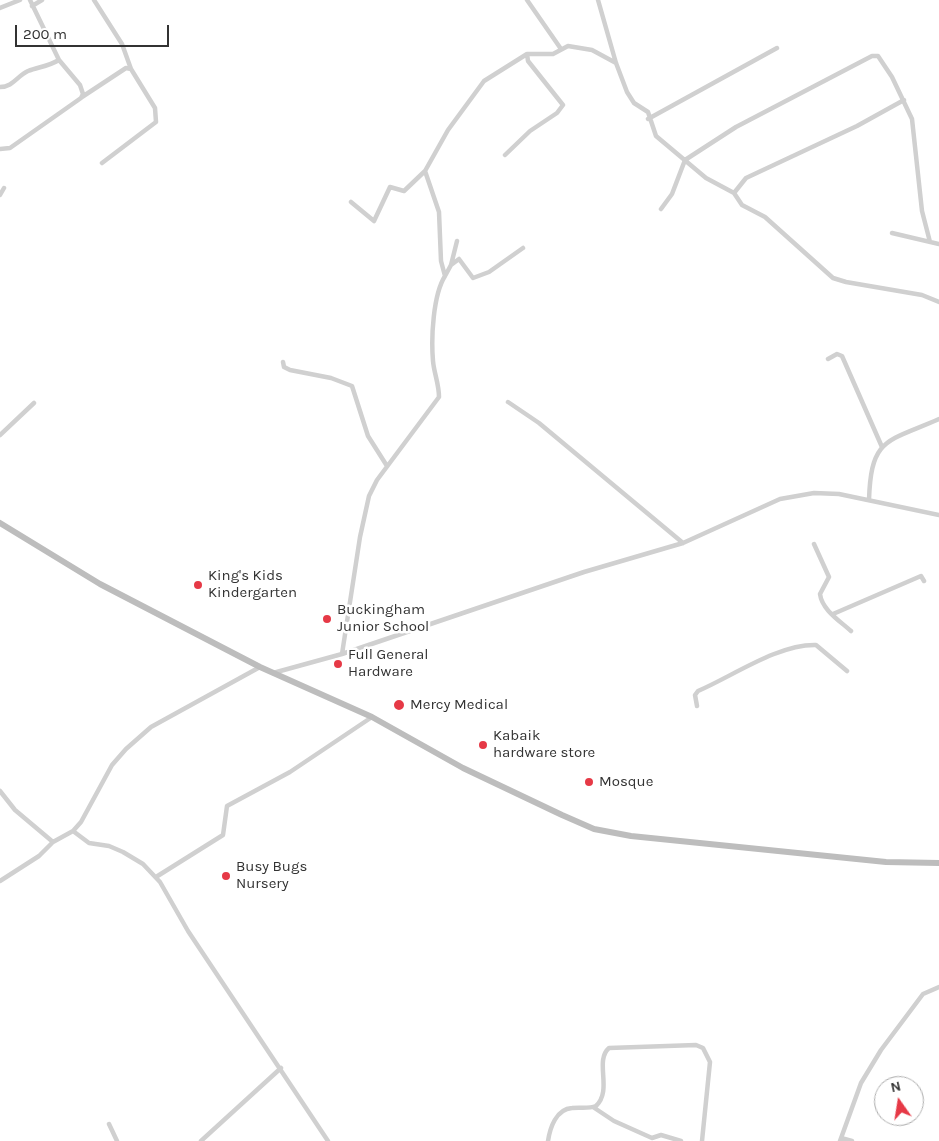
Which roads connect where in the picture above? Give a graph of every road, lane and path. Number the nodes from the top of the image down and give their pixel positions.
1 (20, 0) edge
2 (30, 0) edge
3 (42, 0) edge
4 (94, 0) edge
5 (527, 0) edge
6 (598, 0) edge
7 (32, 6) junction
8 (0, 8) edge
9 (777, 48) dead end
10 (561, 49) junction
11 (527, 54) junction
12 (59, 60) junction
13 (616, 63) junction
14 (131, 69) junction
15 (0, 87) edge
16 (82, 97) junction
17 (904, 100) junction
18 (648, 119) junction
19 (0, 149) edge
20 (505, 155) dead end
21 (685, 160) junction
22 (102, 163) dead end
23 (425, 171) junction
24 (4, 188) dead end
25 (734, 193) junction
26 (0, 195) edge
27 (351, 202) dead end
28 (661, 208) dead end
29 (892, 233) dead end
30 (458, 241) dead end
31 (930, 242) junction
32 (939, 244) edge
33 (524, 248) dead end
34 (451, 266) junction
35 (445, 276) junction
36 (939, 302) edge
37 (828, 359) dead end
38 (283, 362) dead end
39 (508, 402) dead end
40 (34, 403) dead end
41 (939, 419) edge
42 (0, 435) edge
43 (882, 447) junction
44 (387, 466) junction
45 (869, 500) junction
46 (939, 515) edge
47 (0, 523) edge
48 (683, 543) junction
49 (814, 544) dead end
50 (924, 581) dead end
51 (833, 614) junction
52 (851, 631) dead end
53 (342, 654) junction
54 (260, 667) junction
55 (847, 671) dead end
56 (272, 673) junction
57 (698, 706) dead end
58 (372, 717) junction
59 (0, 791) edge
60 (73, 831) junction
61 (53, 842) junction
62 (939, 863) edge
63 (156, 877) junction
64 (0, 881) edge
65 (939, 987) edge
66 (280, 1068) junction
67 (593, 1107) junction
68 (109, 1124) dead end
69 (840, 1140) edge
70 (117, 1141) edge
71 (201, 1141) edge
72 (328, 1141) edge
73 (548, 1141) edge
74 (681, 1141) edge
75 (702, 1141) edge
76 (852, 1141) edge

1 - 8 street
2 - 7 street
3 - 7 street
4 - 14 street
5 - 10 street
6 - 13 street
7 - 12 street
9 - 18 street
10 - 11 street
10 - 13 street
11 - 20 street
11 - 23 street
12 - 15 street
12 - 16 street
13 - 18 street
14 - 16 street
14 - 22 street
16 - 19 street
17 - 21 street
17 - 25 street
17 - 31 street
18 - 21 street
21 - 25 street
21 - 28 street
23 - 27 street
23 - 35 street
24 - 26 street
25 - 36 street
29 - 31 street
30 - 34 street
31 - 32 street
33 - 34 street
34 - 35 street
35 - 44 street
37 - 43 street
38 - 44 street
39 - 48 street
40 - 42 street
41 - 43 street
43 - 45 street
44 - 53 street
45 - 46 street
45 - 48 street
47 - 54 street
48 - 53 street
49 - 51 street
50 - 51 street
51 - 52 street
53 - 56 street
54 - 56 street
54 - 60 street
55 - 57 street
56 - 58 street
58 - 62 street
58 - 63 street
59 - 61 street
60 - 61 street
60 - 63 street
61 - 64 street
63 - 66 street
65 - 69 street
66 - 71 street
66 - 72 street
67 - 73 street
67 - 74 street
67 - 75 street
68 - 70 street
69 - 76 street

